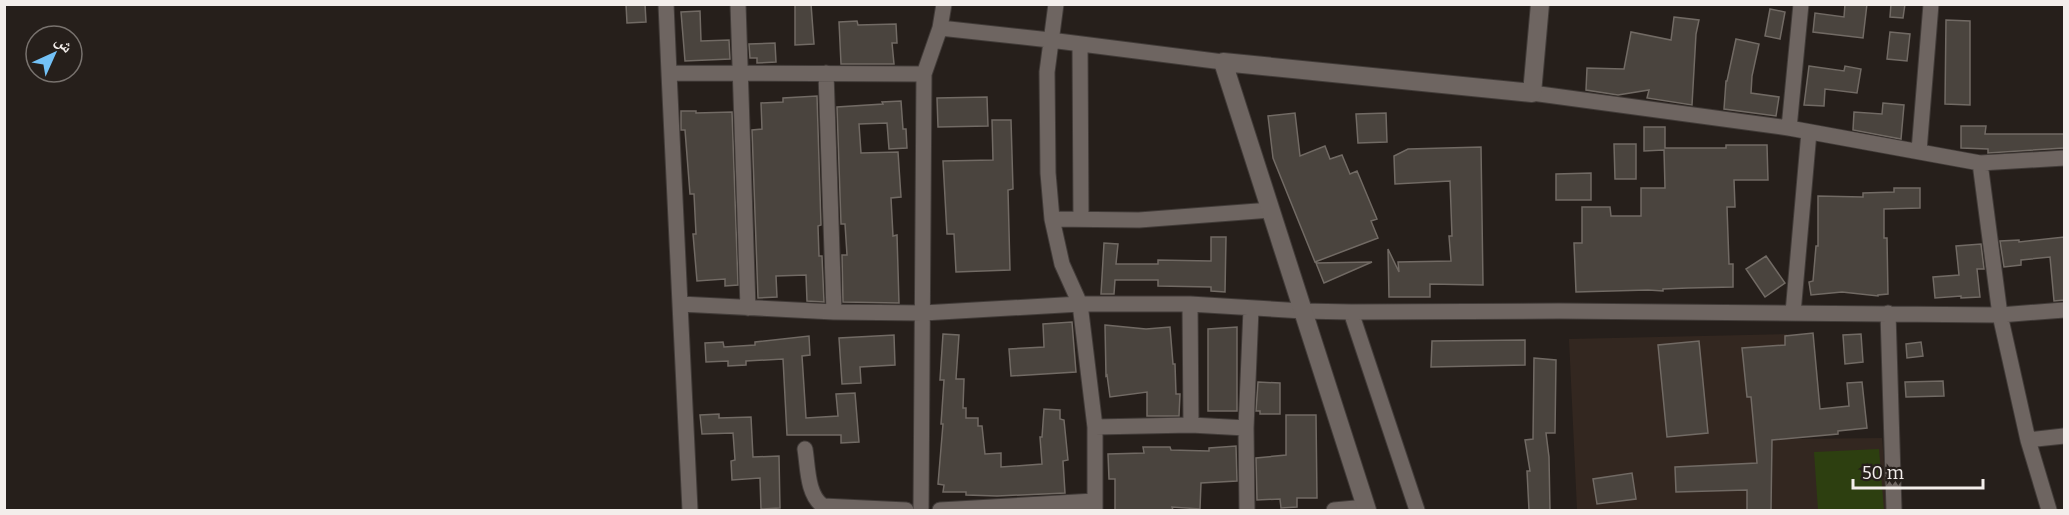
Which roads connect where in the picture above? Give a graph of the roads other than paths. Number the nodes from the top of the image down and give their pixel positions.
1 (666, 4) edge
2 (738, 4) edge
3 (944, 4) edge
4 (1056, 4) edge
5 (1540, 4) edge
6 (1801, 4) edge
7 (1931, 4) edge
8 (940, 28) junction
9 (1050, 40) junction
10 (1080, 44) junction
11 (1223, 62) junction
12 (669, 73) junction
13 (826, 73) junction
14 (741, 74) junction
15 (924, 74) junction
16 (1532, 93) junction
17 (1789, 128) junction
18 (1809, 132) junction
19 (1919, 151) junction
20 (2064, 158) edge
21 (1980, 163) junction
22 (1271, 210) junction
23 (1052, 219) junction
24 (1082, 219) junction
25 (680, 304) junction
26 (1080, 304) junction
27 (1190, 304) junction
28 (748, 308) junction
29 (1251, 309) junction
30 (2064, 310) edge
31 (1304, 311) junction
32 (834, 312) junction
33 (1351, 312) junction
34 (923, 313) junction
35 (1793, 313) junction
36 (1888, 314) junction
37 (2000, 315) junction
38 (1191, 425) junction
39 (1095, 427) junction
40 (1246, 428) junction
41 (2064, 436) edge
42 (2028, 440) junction
43 (805, 449) dead end
44 (1094, 506) edge
45 (1367, 509) edge
46 (690, 510) edge
47 (866, 510) edge
48 (906, 510) edge
49 (921, 510) edge
50 (940, 510) edge
51 (1247, 510) edge
52 (1334, 510) edge
53 (1417, 510) edge
54 (1894, 510) edge
55 (2049, 510) edge

1 - 12 street
2 - 14 street
3 - 8 street
4 - 9 street
5 - 16 street
6 - 17 street
7 - 19 street
8 - 9 street
8 - 15 street
9 - 10 street
9 - 23 street
10 - 11 street
10 - 24 street
11 - 16 street
11 - 22 street
12 - 14 street
12 - 25 street
13 - 14 street
13 - 15 street
13 - 32 street
14 - 28 street
15 - 34 street
16 - 17 street
17 - 18 street
18 - 19 street
18 - 35 street
19 - 21 street
20 - 21 street
21 - 37 street
22 - 24 street
22 - 31 street
23 - 24 street
23 - 26 street
25 - 28 street
25 - 46 street
26 - 27 street
26 - 34 street
26 - 39 street
27 - 29 street
27 - 38 street
28 - 32 street
29 - 31 street
29 - 40 street
30 - 37 street
31 - 33 street
31 - 45 street
32 - 34 street
33 - 35 street
33 - 53 street
34 - 49 street
35 - 36 street
36 - 37 street
36 - 54 street
37 - 42 street
38 - 39 street
38 - 40 street
39 - 44 street
40 - 51 street
41 - 42 street
42 - 55 street
43 - 47 street
44 - 50 street
45 - 52 street
47 - 48 street

